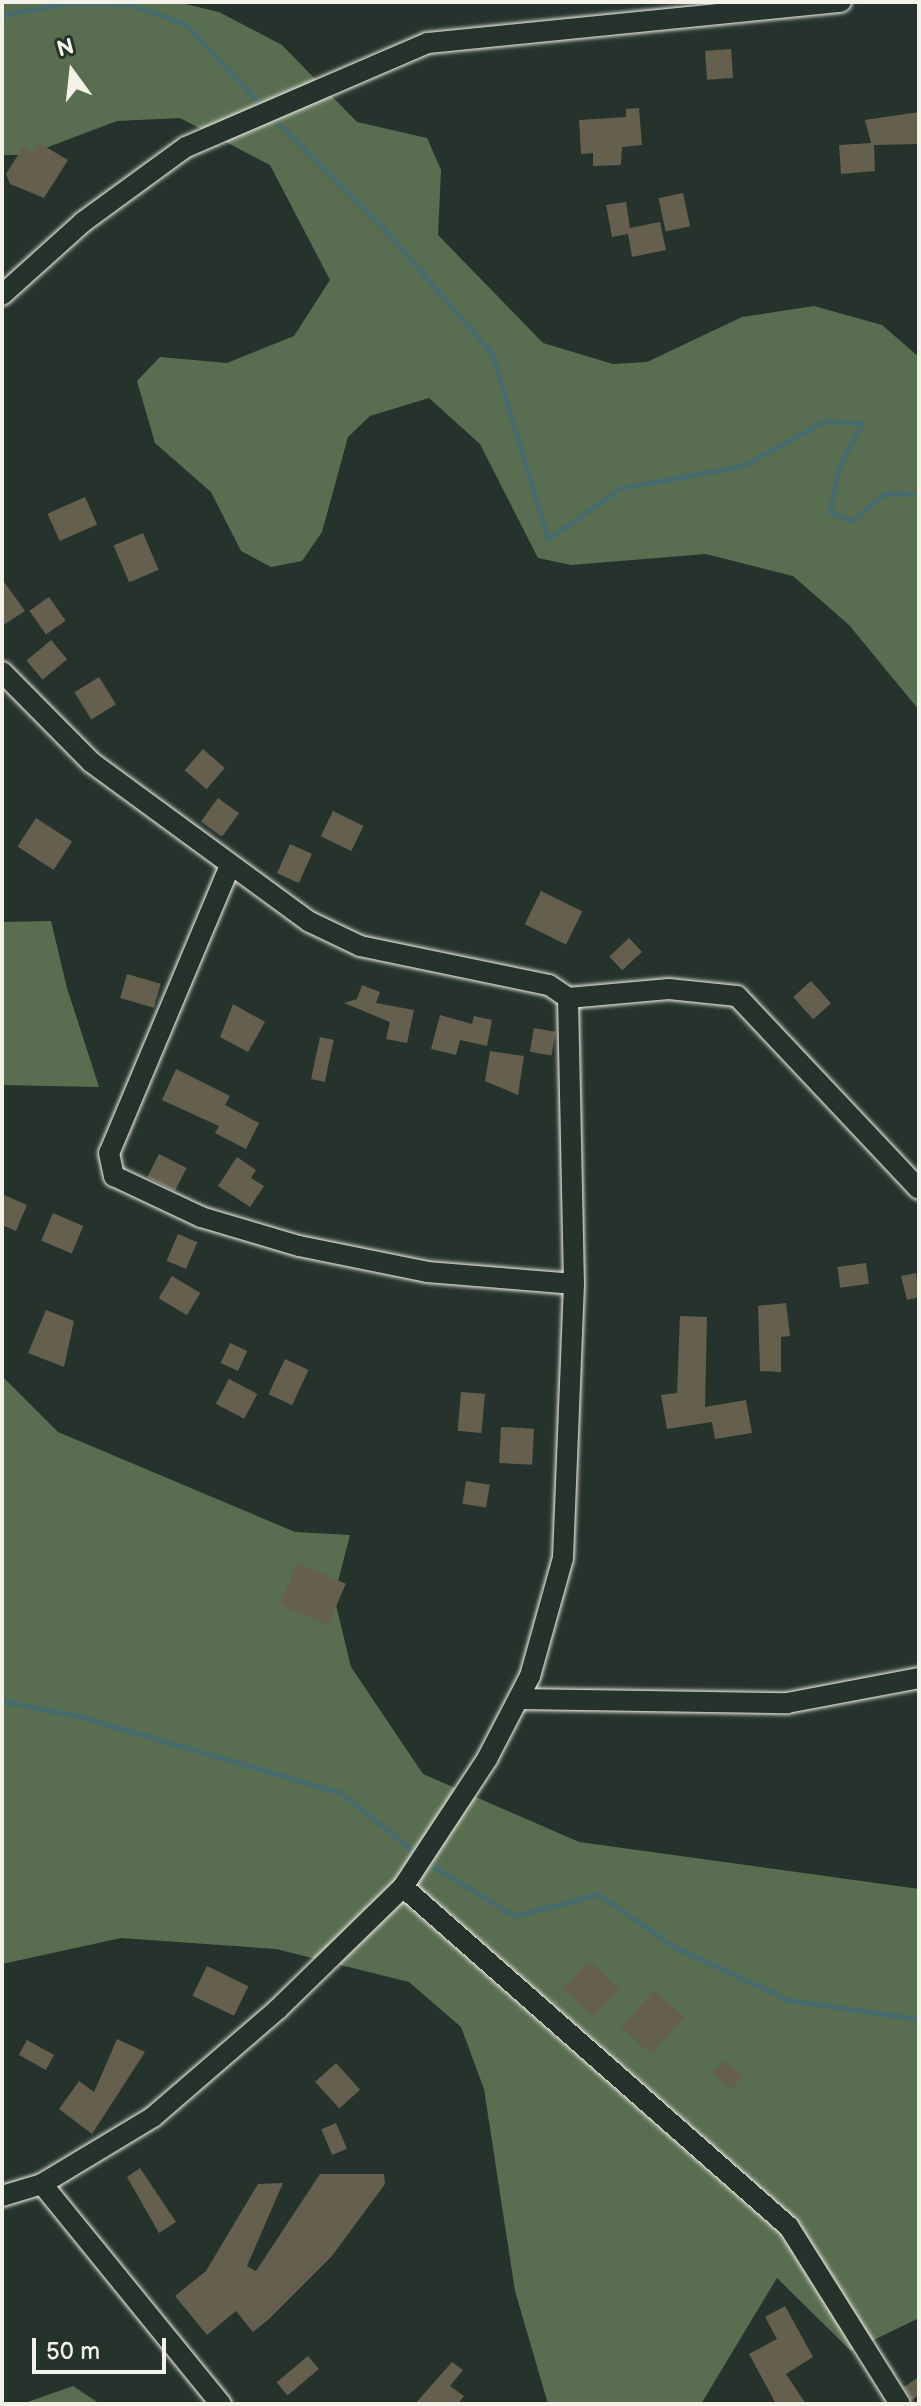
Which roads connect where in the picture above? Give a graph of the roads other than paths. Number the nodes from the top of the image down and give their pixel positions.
1 (841, 2) edge
2 (2, 295) edge
3 (2, 672) edge
4 (229, 868) junction
5 (568, 998) junction
6 (919, 1189) edge
7 (574, 1284) junction
8 (919, 1678) edge
9 (519, 1699) junction
10 (403, 1887) junction
11 (42, 2184) junction
12 (2, 2196) edge
13 (221, 2404) edge
14 (900, 2404) edge

1 - 2 street
3 - 4 street
4 - 5 street
4 - 7 street
5 - 6 street
5 - 7 street
7 - 9 street
8 - 9 street
9 - 10 street
10 - 11 street
10 - 14 street
11 - 12 street
11 - 13 street

